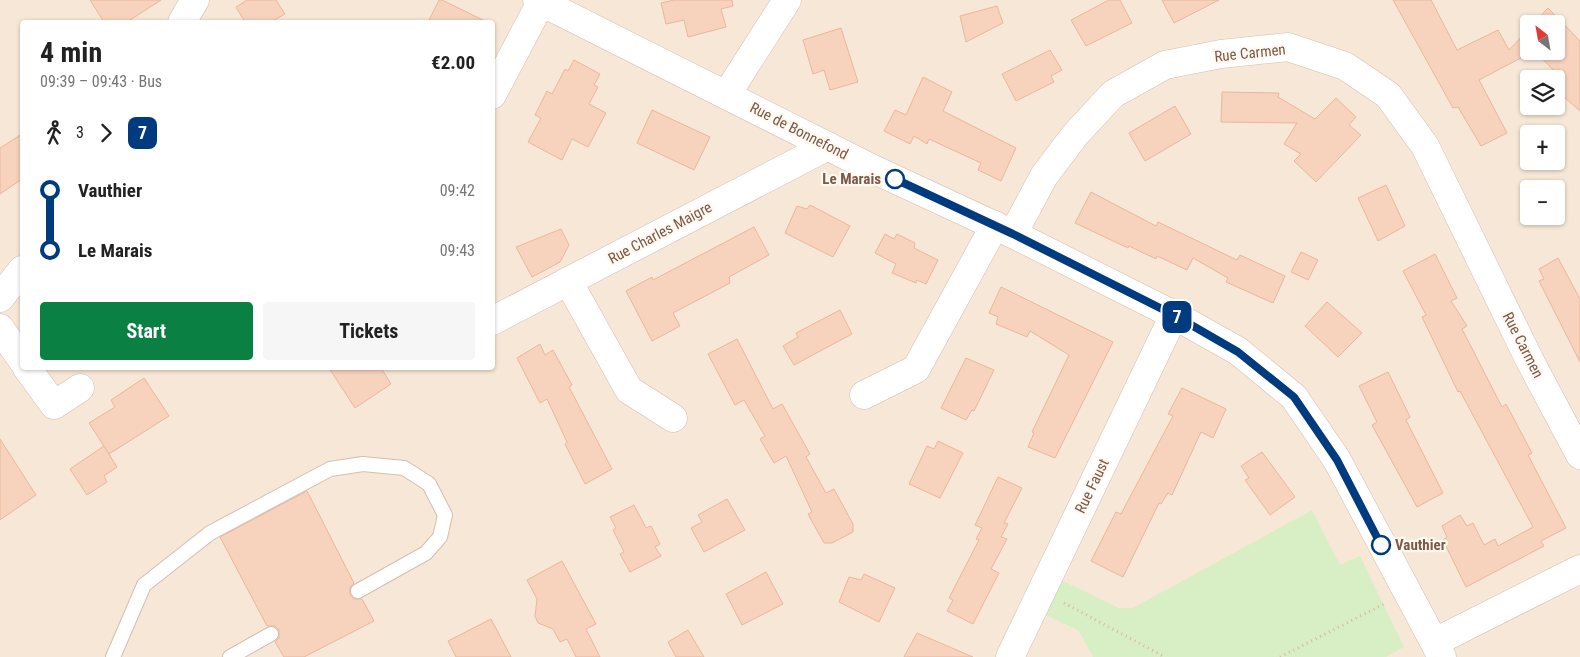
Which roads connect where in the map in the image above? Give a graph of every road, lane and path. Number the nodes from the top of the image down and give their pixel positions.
1 (195, 0) edge
2 (787, 0) edge
3 (539, 1) edge
4 (183, 20) edge
5 (495, 90) edge
6 (727, 94) junction
7 (828, 146) junction
8 (1004, 230) junction
9 (20, 273) edge
10 (568, 281) junction
11 (0, 298) edge
12 (1174, 315) junction
13 (495, 319) edge
14 (0, 328) edge
15 (20, 357) edge
16 (29, 370) edge
17 (80, 388) dead end
18 (864, 395) dead end
19 (673, 418) dead end
20 (1580, 455) edge
21 (1580, 569) edge
22 (358, 591) dead end
23 (1042, 591) junction
24 (1407, 592) junction
25 (271, 634) dead end
26 (1438, 649) edge
27 (113, 657) edge
28 (230, 657) edge
29 (1010, 657) edge
30 (1165, 657) edge
31 (1280, 657) edge

1 - 4 street
2 - 6 street
3 - 5 street
3 - 6 street, Rue de Bonnefond
6 - 7 street, Rue de Bonnefond
7 - 8 street, Rue de Bonnefond
7 - 10 street, Rue Charles Maigre
8 - 12 street, Rue de Bonnefond
8 - 18 street, Rue Carmen
8 - 20 street, Rue Carmen
9 - 11 street
10 - 13 street, Rue Charles Maigre
10 - 19 street
12 - 23 street, Rue Faust
12 - 24 street, Rue de Bonnefond
14 - 15 street
16 - 17 street
21 - 26 street
22 - 27 lane
23 - 29 street, Rue Faust
23 - 30 path
24 - 26 street, Rue de Bonnefond
24 - 31 path
25 - 28 lane

